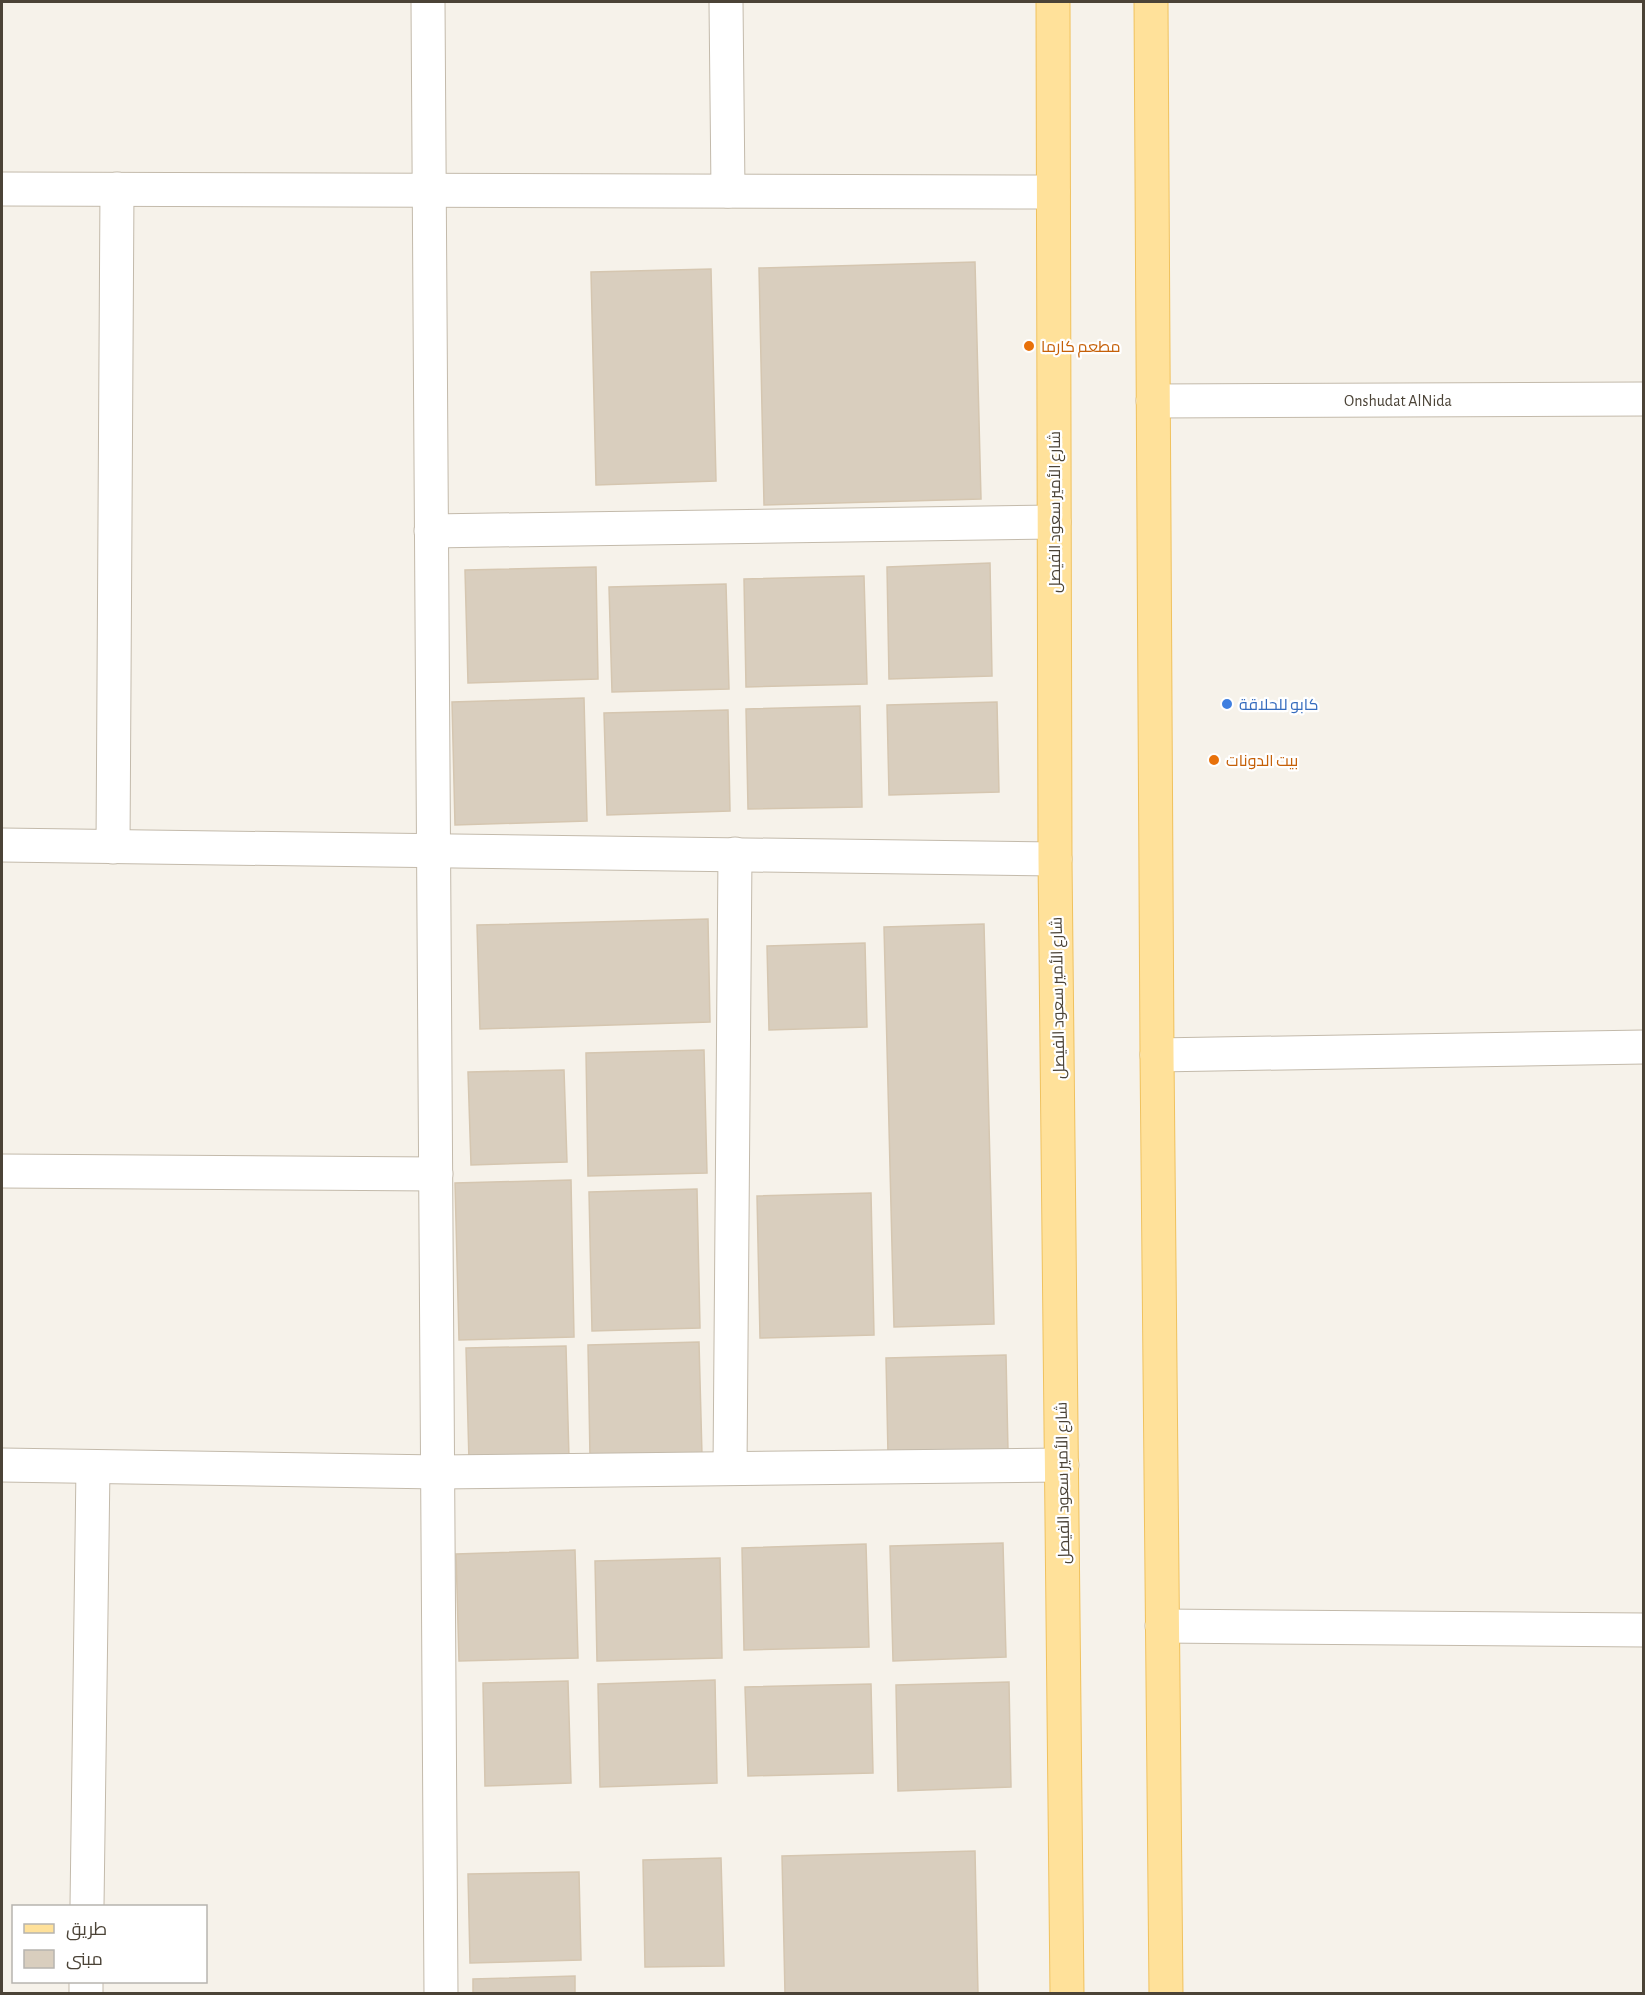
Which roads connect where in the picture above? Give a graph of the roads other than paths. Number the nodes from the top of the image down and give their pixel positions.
1 (428, 2) edge
2 (726, 2) edge
3 (1053, 2) edge
4 (1151, 2) edge
5 (2, 189) edge
6 (117, 189) junction
7 (429, 190) junction
8 (728, 191) junction
9 (1053, 192) junction
10 (1644, 399) edge
11 (1153, 401) junction
12 (1054, 522) junction
13 (431, 531) junction
14 (2, 845) edge
15 (113, 847) junction
16 (433, 851) junction
17 (735, 854) junction
18 (1055, 859) junction
19 (1644, 1047) edge
20 (1157, 1055) junction
21 (2, 1171) edge
22 (436, 1174) junction
23 (2, 1465) edge
24 (1062, 1465) junction
25 (93, 1467) junction
26 (730, 1468) junction
27 (438, 1472) junction
28 (1162, 1626) junction
29 (1644, 1630) edge
30 (87, 1905) edge
31 (441, 1994) edge
32 (1067, 1994) edge
33 (1166, 1994) edge

1 - 7 street
2 - 8 street
3 - 9 main road, شارع الأمير سعود الفيصل
4 - 11 main road
5 - 6 street
6 - 7 street
6 - 15 street
7 - 8 street
7 - 13 street
8 - 9 street
9 - 12 main road, شارع الأمير سعود الفيصل
10 - 11 street, Onshudat AlNida
11 - 20 main road
12 - 13 street
12 - 18 main road, شارع الأمير سعود الفيصل
13 - 16 street
14 - 15 street
15 - 16 street
16 - 17 street
16 - 22 street
17 - 18 street
17 - 26 street
18 - 24 main road, شارع الأمير سعود الفيصل
19 - 20 street
20 - 28 main road
21 - 22 street
22 - 27 street
23 - 25 street
24 - 26 street
24 - 32 main road, شارع الأمير سعود الفيصل
25 - 27 street
25 - 30 street
26 - 27 street
27 - 31 street
28 - 29 street
28 - 33 main road

